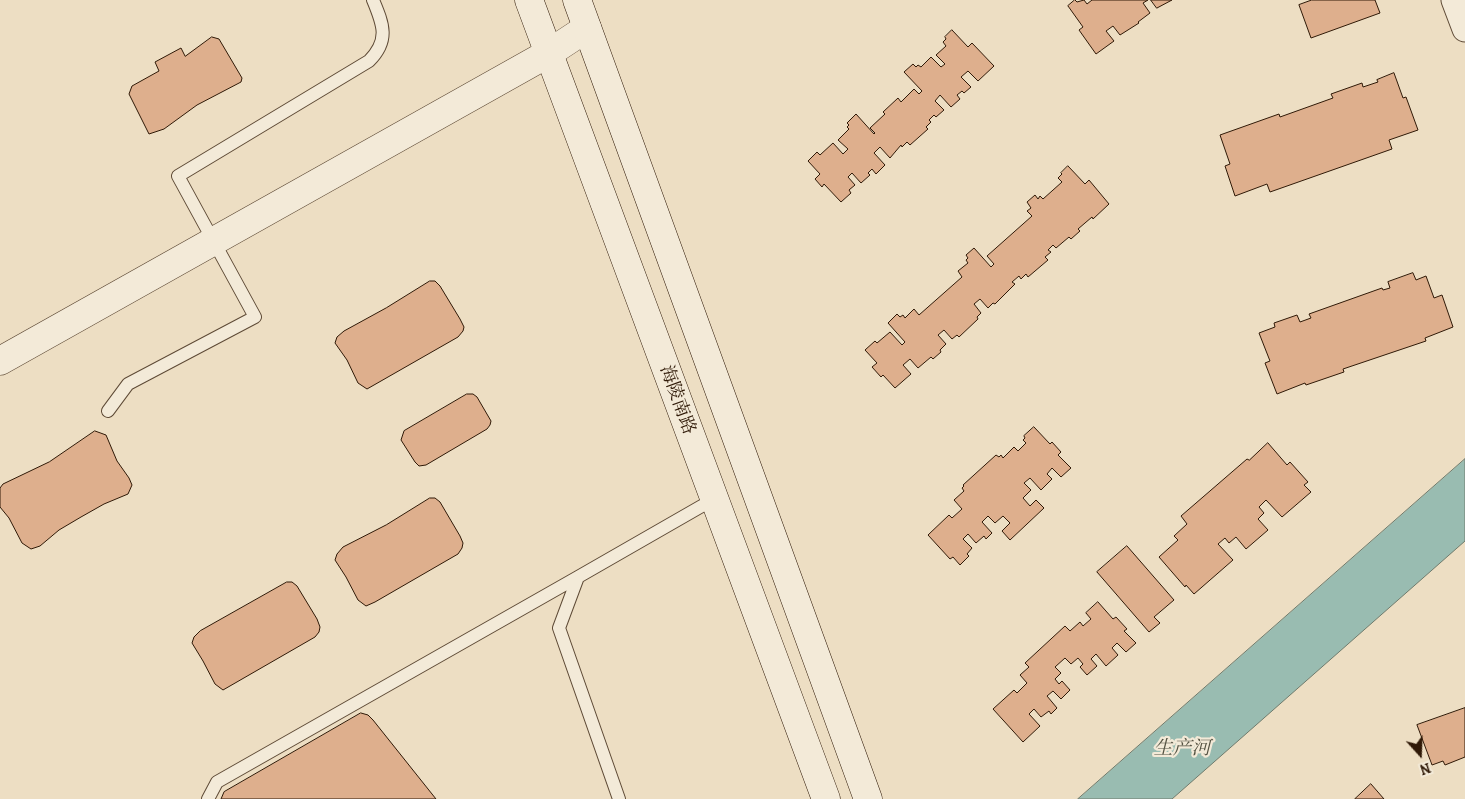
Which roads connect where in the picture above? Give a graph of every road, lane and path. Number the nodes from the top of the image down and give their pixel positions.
1 (373, 0) edge
2 (529, 0) edge
3 (577, 0) edge
4 (1454, 0) edge
5 (587, 28) junction
6 (1465, 29) edge
7 (548, 53) junction
8 (214, 241) junction
9 (0, 361) edge
10 (108, 412) dead end
11 (714, 499) junction
12 (578, 577) junction
13 (208, 799) edge
14 (619, 799) edge
15 (826, 799) edge
16 (868, 799) edge

1 - 8 lane
2 - 7 main road, 海陵南路
3 - 5 main road
4 - 6 street
5 - 7 main road
5 - 16 main road
7 - 8 main road
7 - 11 main road, 海陵南路
8 - 9 main road
8 - 10 lane
11 - 12 lane
11 - 15 main road, 海陵南路
12 - 13 lane
12 - 14 lane

